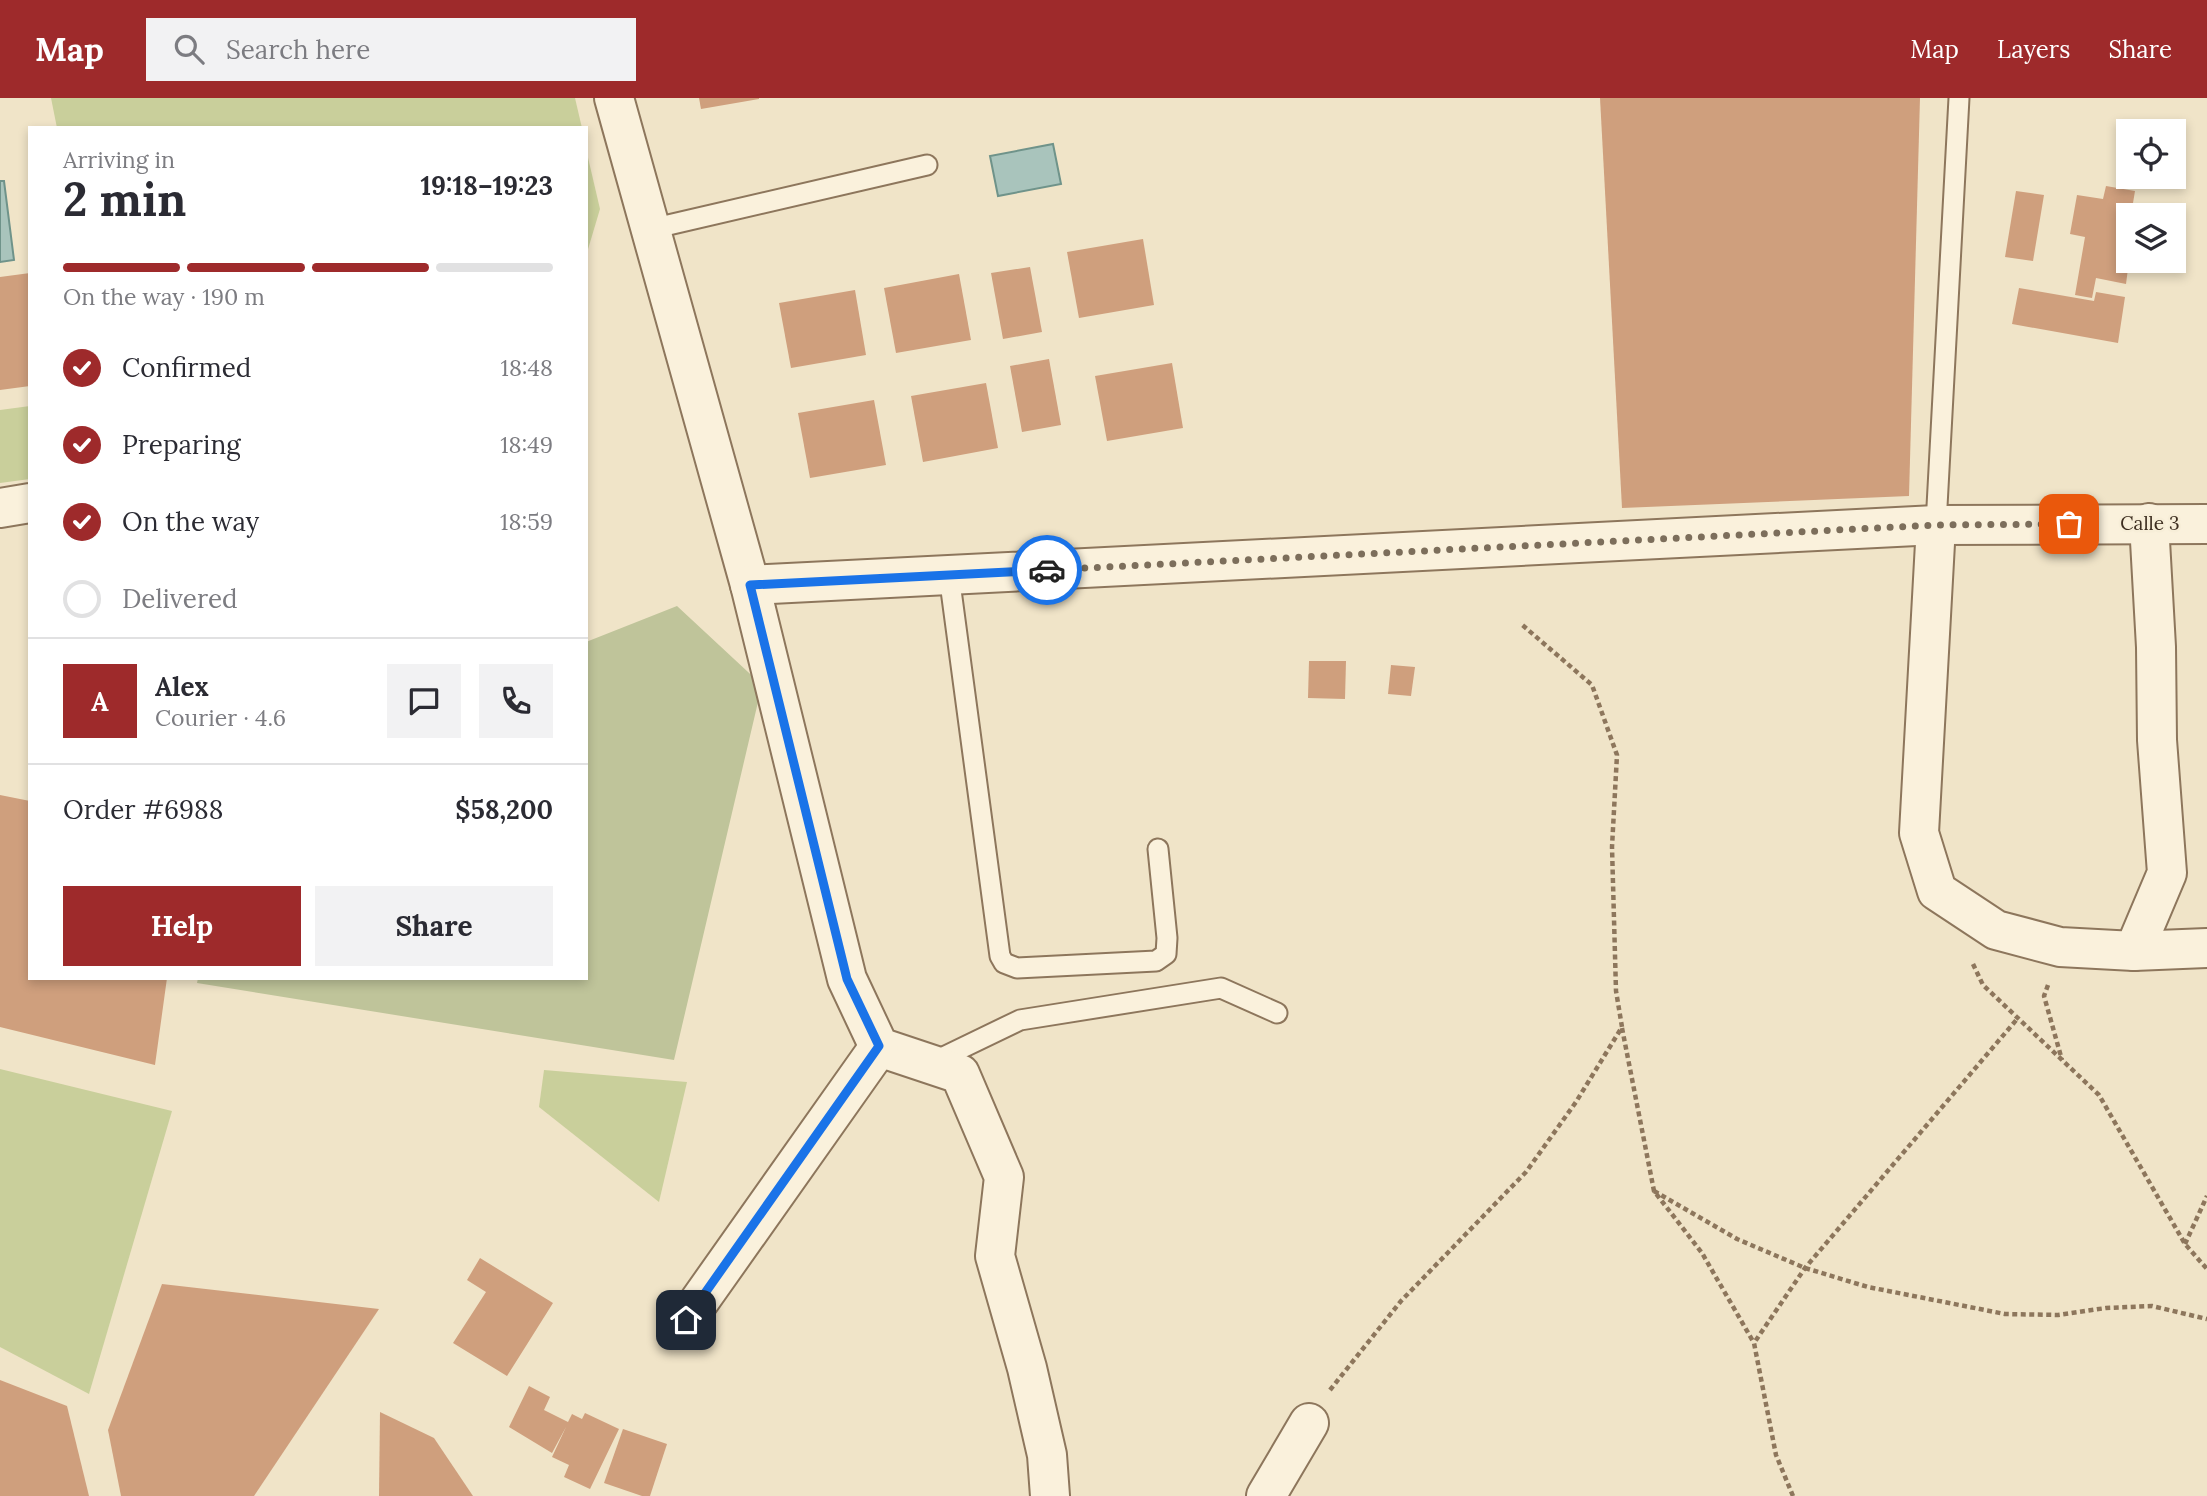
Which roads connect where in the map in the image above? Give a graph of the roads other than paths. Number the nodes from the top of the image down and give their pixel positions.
1 (614, 98) edge
2 (1959, 98) edge
3 (927, 165) dead end
4 (651, 229) junction
5 (28, 503) edge
6 (0, 508) edge
7 (2149, 523) junction
8 (2207, 524) edge
9 (1936, 525) junction
10 (949, 575) junction
11 (750, 585) junction
12 (1158, 849) dead end
13 (2207, 948) edge
14 (2134, 951) junction
15 (1277, 1013) dead end
16 (879, 1046) junction
17 (930, 1064) junction
18 (686, 1320) dead end
19 (1309, 1423) road end
20 (1050, 1496) edge
21 (1266, 1496) edge

1 - 4 street
2 - 9 lane
3 - 4 lane
4 - 11 street
5 - 6 street
7 - 8 street, Calle 3
7 - 9 street, Calle 3
7 - 14 street
9 - 10 street, Calle 3
9 - 14 street
10 - 11 street, Calle 3
10 - 12 lane
11 - 16 street
13 - 14 street
15 - 17 lane
16 - 17 street
16 - 18 street
17 - 20 street
19 - 21 street

